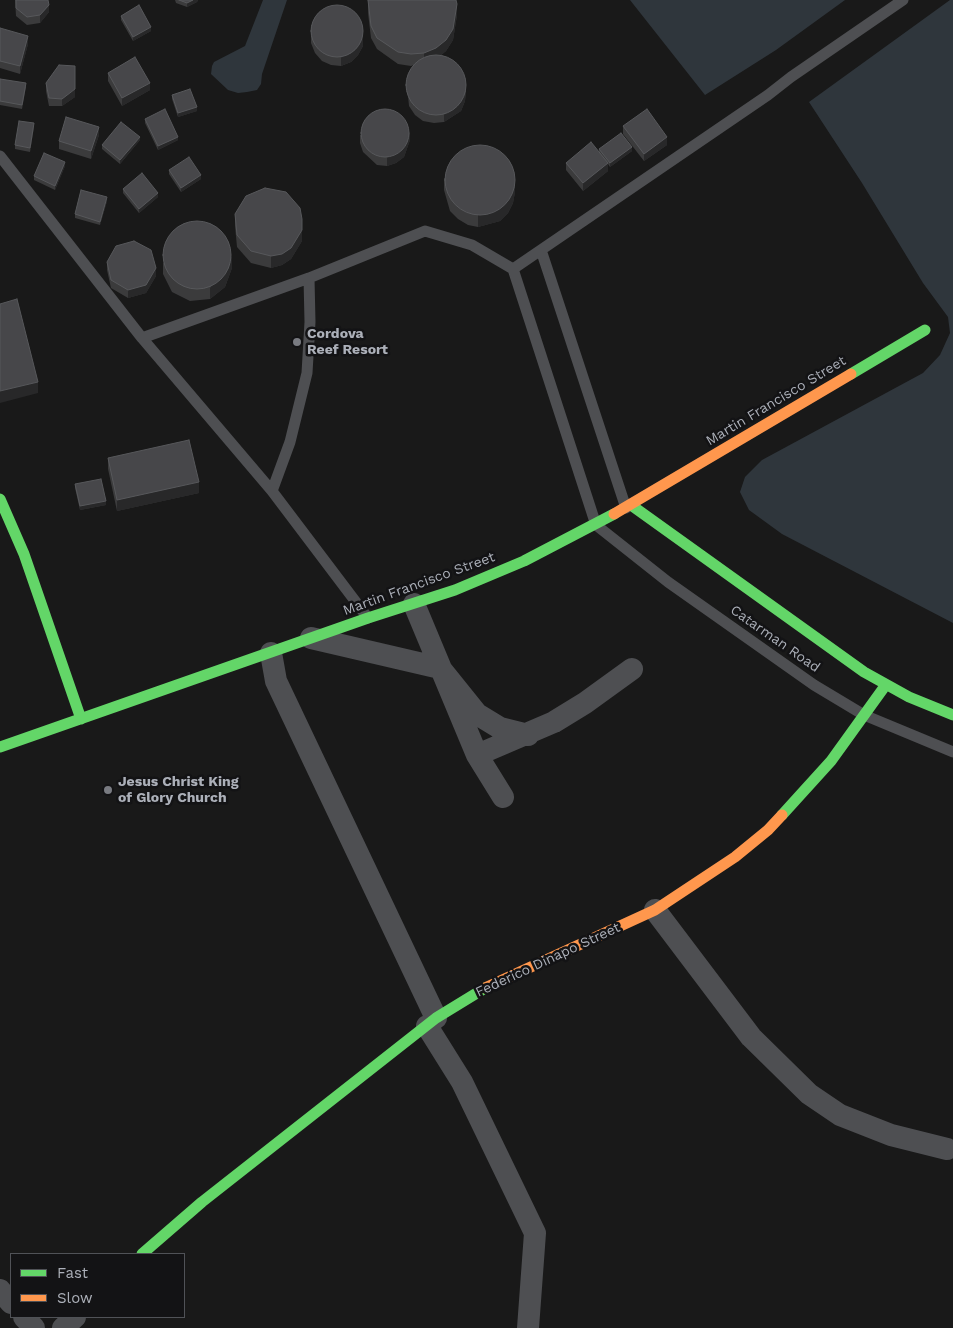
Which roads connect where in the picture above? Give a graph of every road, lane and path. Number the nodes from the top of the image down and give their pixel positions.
1 (904, 0) edge
2 (0, 156) edge
3 (541, 250) junction
4 (513, 269) junction
5 (309, 278) junction
6 (925, 330) dead end
7 (142, 338) junction
8 (272, 491) junction
9 (0, 499) edge
10 (629, 506) junction
11 (596, 525) junction
12 (414, 604) junction
13 (368, 618) junction
14 (311, 638) junction
15 (271, 652) junction
16 (440, 668) junction
17 (632, 669) dead end
18 (885, 686) junction
19 (864, 715) junction
20 (953, 715) edge
21 (80, 719) junction
22 (528, 735) junction
23 (0, 747) edge
24 (953, 752) edge
25 (477, 755) junction
26 (503, 797) dead end
27 (654, 910) junction
28 (431, 1022) junction
29 (947, 1149) dead end
30 (143, 1253) edge
31 (0, 1290) edge
32 (10, 1302) edge
33 (25, 1318) edge
34 (74, 1318) edge
35 (34, 1328) edge
36 (63, 1328) edge
37 (528, 1328) edge

1 - 3 lane
2 - 7 lane
3 - 4 lane
3 - 10 lane
4 - 5 lane
4 - 11 lane
5 - 7 lane
5 - 8 lane
6 - 10 street, Martin Francisco Street
7 - 8 lane
8 - 13 lane
9 - 21 street
10 - 11 street, Martin Francisco Street
10 - 18 street, Catarman Road
11 - 12 street, Martin Francisco Street
11 - 19 lane, Catarman Road
12 - 13 street, Martin Francisco Street
12 - 16 street
13 - 14 street, Martin Francisco Street
14 - 15 street, Martin Francisco Street
14 - 16 street
15 - 21 street, Martin Francisco Street
15 - 28 street
16 - 22 street
16 - 25 street
17 - 22 street
18 - 19 street, Federico Dinapo Street
18 - 20 street, Catarman Road
19 - 24 lane, Catarman Road
19 - 27 street, Federico Dinapo Street
21 - 23 street, Martin Francisco Street
22 - 25 street
25 - 26 street
27 - 28 street, Federico Dinapo Street
27 - 29 street
28 - 30 street, Federico Dinapo Street
28 - 37 street
31 - 32 street
33 - 35 street
34 - 36 street

